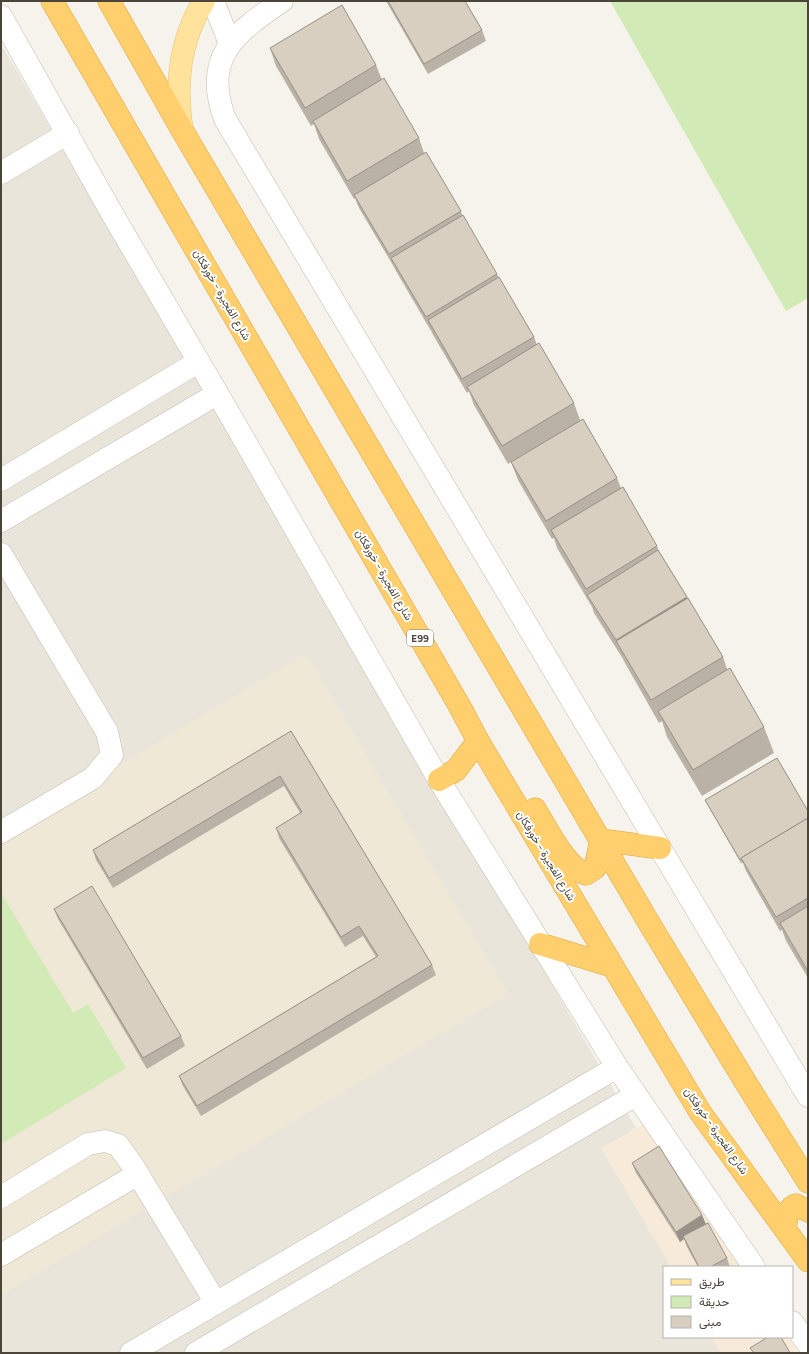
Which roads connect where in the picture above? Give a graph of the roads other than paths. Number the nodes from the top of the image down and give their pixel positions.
1 (52, 1) edge
2 (109, 1) edge
3 (204, 1) edge
4 (213, 1) edge
5 (282, 1) edge
6 (1, 16) edge
7 (230, 44) junction
8 (182, 130) junction
9 (68, 134) junction
10 (1, 173) edge
11 (198, 362) junction
12 (217, 394) junction
13 (1, 480) edge
14 (1, 522) edge
15 (1, 554) edge
16 (460, 707) junction
17 (478, 741) junction
18 (440, 780) junction
19 (1, 832) edge
20 (601, 840) junction
21 (660, 848) junction
22 (540, 944) junction
23 (612, 966) junction
24 (617, 1067) junction
25 (636, 1095) junction
26 (808, 1096) edge
27 (138, 1174) junction
28 (808, 1182) edge
29 (1, 1197) edge
30 (808, 1211) edge
31 (785, 1228) junction
32 (1, 1255) edge
33 (808, 1261) edge
34 (753, 1266) edge
35 (216, 1303) junction
36 (793, 1323) edge
37 (808, 1344) edge
38 (131, 1353) edge
39 (196, 1353) edge

1 - 16 highway, شارع الفجيرة - خورفكان / E99
2 - 8 highway
3 - 8 main road
4 - 7 street
5 - 7 street
6 - 9 street
7 - 21 street
8 - 20 highway
9 - 10 street
9 - 11 street
11 - 12 street
11 - 13 street
12 - 14 street
12 - 18 street
15 - 19 street
16 - 17 highway, شارع الفجيرة - خورفكان / E99
16 - 20 highway
17 - 18 highway
17 - 23 highway, شارع الفجيرة - خورفكان / E99
18 - 22 street
20 - 21 highway
20 - 28 highway
21 - 26 street
22 - 23 highway
22 - 24 street
23 - 31 highway, شارع الفجيرة - خورفكان / E99
24 - 25 street
24 - 35 street
25 - 34 street
25 - 39 street
27 - 29 street
27 - 32 street
27 - 35 street
30 - 31 highway
31 - 33 highway, شارع الفجيرة - خورفكان / E99
35 - 38 street
36 - 37 street

